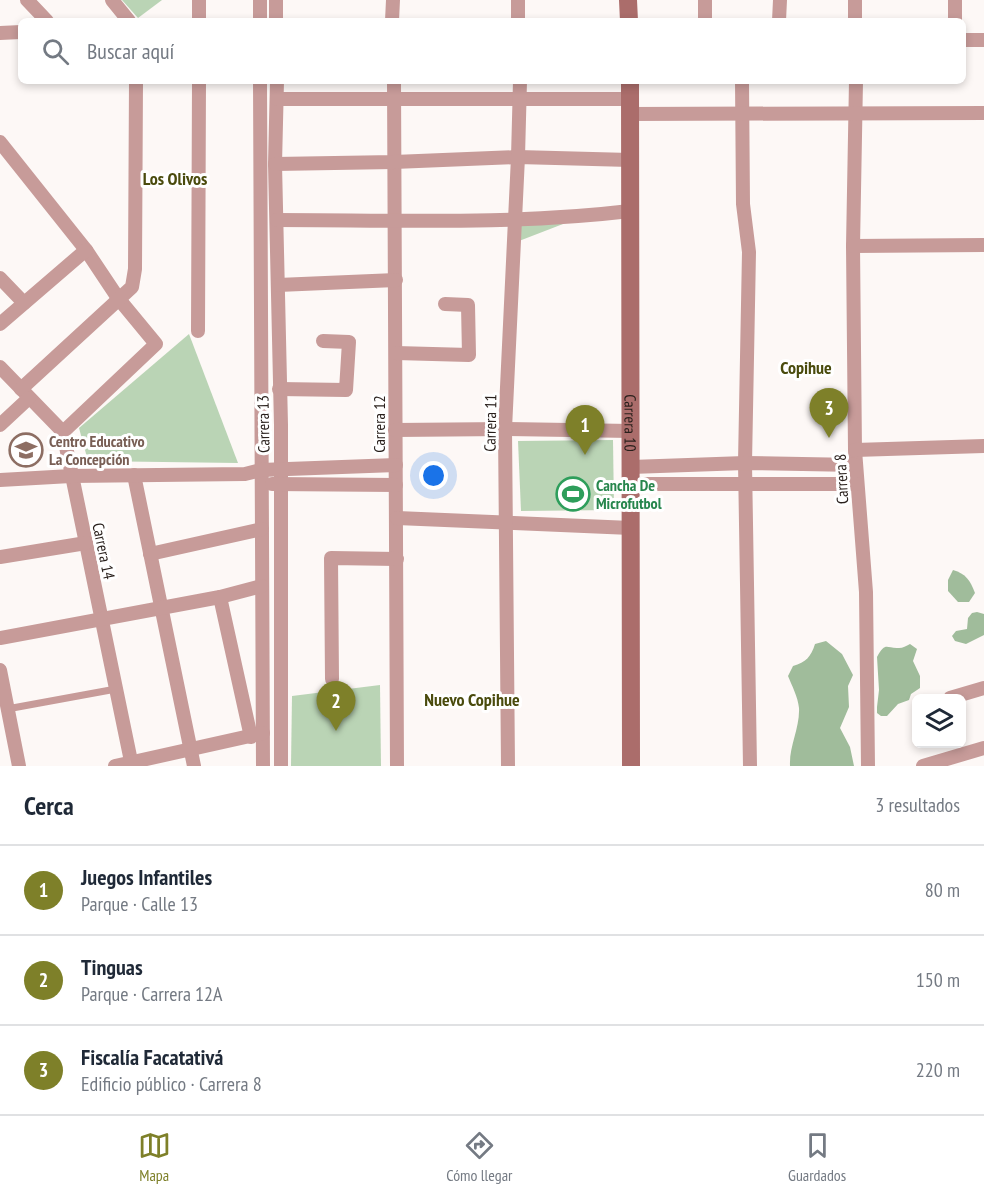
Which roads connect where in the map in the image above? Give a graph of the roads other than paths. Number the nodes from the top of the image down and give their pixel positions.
1 (27, 0) edge
2 (112, 0) edge
3 (199, 0) edge
4 (260, 0) edge
5 (276, 0) edge
6 (393, 0) edge
7 (518, 0) edge
8 (628, 0) edge
9 (705, 0) edge
10 (780, 0) edge
11 (855, 0) edge
12 (955, 0) edge
13 (44, 18) edge
14 (127, 18) edge
15 (199, 18) edge
16 (260, 18) edge
17 (276, 18) edge
18 (392, 18) edge
19 (518, 18) edge
20 (629, 18) edge
21 (705, 18) edge
22 (779, 18) edge
23 (855, 18) edge
24 (955, 18) edge
25 (18, 32) edge
26 (0, 33) edge
27 (966, 40) edge
28 (984, 40) edge
29 (136, 84) edge
30 (199, 84) edge
31 (260, 84) edge
32 (277, 84) edge
33 (394, 84) edge
34 (520, 84) edge
35 (742, 84) edge
36 (856, 84) edge
37 (630, 98) edge
38 (277, 99) junction
39 (395, 99) junction
40 (520, 99) junction
41 (742, 113) junction
42 (984, 113) edge
43 (856, 115) junction
44 (0, 142) edge
45 (518, 157) junction
46 (630, 160) junction
47 (394, 162) junction
48 (275, 164) junction
49 (630, 211) junction
50 (514, 219) junction
51 (277, 220) junction
52 (396, 220) junction
53 (854, 246) junction
54 (984, 246) edge
55 (86, 250) junction
56 (0, 278) edge
57 (396, 280) junction
58 (278, 285) junction
59 (118, 298) junction
60 (24, 303) junction
61 (445, 304) dead end
62 (0, 324) edge
63 (198, 331) dead end
64 (323, 341) dead end
65 (396, 353) junction
66 (0, 367) edge
67 (279, 389) junction
68 (25, 393) junction
69 (0, 424) edge
70 (505, 429) junction
71 (395, 430) junction
72 (631, 431) junction
73 (63, 432) junction
74 (984, 446) edge
75 (855, 450) junction
76 (745, 463) junction
77 (396, 465) junction
78 (856, 465) junction
79 (280, 469) junction
80 (134, 475) junction
81 (71, 476) junction
82 (262, 476) junction
83 (631, 476) junction
84 (0, 480) edge
85 (745, 483) junction
86 (857, 484) junction
87 (279, 485) junction
88 (396, 485) junction
89 (397, 518) junction
90 (507, 523) junction
91 (631, 528) junction
92 (262, 529) junction
93 (86, 543) junction
94 (150, 554) junction
95 (0, 557) edge
96 (397, 560) junction
97 (262, 586) junction
98 (220, 597) junction
99 (161, 607) junction
100 (101, 618) junction
101 (0, 638) edge
102 (0, 670) edge
103 (332, 679) dead end
104 (984, 688) edge
105 (116, 689) junction
106 (964, 694) edge
107 (7, 709) junction
108 (257, 735) junction
109 (984, 748) edge
110 (191, 750) junction
111 (131, 765) edge
112 (19, 766) edge
113 (115, 766) edge
114 (194, 766) edge
115 (263, 766) edge
116 (281, 766) edge
117 (397, 766) edge
118 (508, 766) edge
119 (631, 766) edge
120 (750, 766) edge
121 (868, 766) edge
122 (923, 766) edge

1 - 13 street
2 - 14 street
3 - 15 street
4 - 16 street
5 - 17 street
6 - 18 street
7 - 19 street
8 - 20 street
9 - 21 street
10 - 22 street
11 - 23 street
12 - 24 street
25 - 26 street
27 - 28 street
29 - 59 street
30 - 63 street
31 - 82 street, Carrera 13
32 - 38 street, Carrera 13
33 - 39 street, Carrera 12
34 - 40 street, Carrera 11
35 - 41 street
36 - 43 street, Carrera 8
37 - 40 street
37 - 41 street
37 - 46 street, Carrera 10
38 - 39 street
38 - 48 street, Carrera 13
39 - 40 street
39 - 47 street, Carrera 12
40 - 45 street, Carrera 11
41 - 43 street
41 - 76 street
42 - 43 street
43 - 53 street, Carrera 8
44 - 55 street
45 - 46 street
45 - 47 street
45 - 50 street, Carrera 11
46 - 49 street, Carrera 10
47 - 48 street
47 - 52 street, Carrera 12
48 - 51 street, Carrera 13
49 - 50 street
49 - 72 street, Carrera 10
50 - 52 street
50 - 70 street, Carrera 11
51 - 52 street
51 - 58 street, Carrera 13
52 - 57 street, Carrera 12
53 - 54 street
53 - 75 street, Carrera 8
55 - 59 street
55 - 60 street
56 - 60 street
57 - 58 street
57 - 65 street, Carrera 12
58 - 67 street, Carrera 13
59 - 68 street
59 - 73 street
60 - 62 street
61 - 65 street
64 - 67 street
65 - 71 street, Carrera 12
66 - 68 street
67 - 79 street, Carrera 13
68 - 69 street
68 - 73 street
70 - 71 street
70 - 72 street
70 - 90 street, Carrera 11
71 - 77 street, Carrera 12
72 - 83 street, Carrera 10
73 - 81 street, Carrera 14
74 - 75 street
75 - 78 street, Carrera 8
76 - 78 street
76 - 83 street
76 - 85 street
77 - 79 street
77 - 88 street, Carrera 12
78 - 86 street, Carrera 8
79 - 82 street
79 - 87 street, Carrera 13
80 - 81 street
80 - 82 street
80 - 94 street
81 - 84 street
81 - 93 street, Carrera 14
82 - 87 street
82 - 92 street, Carrera 13
83 - 85 street
83 - 91 street, Carrera 10
85 - 86 street
85 - 120 street
86 - 121 street, Carrera 8
87 - 88 street
87 - 116 street, Carrera 13
88 - 89 street, Carrera 12
89 - 90 street
89 - 96 street, Carrera 12
90 - 91 street
90 - 118 street, Carrera 11
91 - 119 street, Carrera 10
92 - 94 street
92 - 97 street, Carrera 13
93 - 95 street
93 - 100 street, Carrera 14
94 - 99 street
96 - 103 street
96 - 117 street, Carrera 12
97 - 98 street
97 - 108 street, Carrera 13
98 - 99 street
98 - 108 street, Carrera 13
99 - 100 street
99 - 110 street
100 - 101 street
100 - 105 street, Carrera 14
102 - 107 street
104 - 106 street
105 - 107 lane
105 - 111 street, Carrera 14
107 - 112 street
108 - 110 street
108 - 115 street, Carrera 13
109 - 122 street
110 - 111 street
110 - 114 street
111 - 113 street

